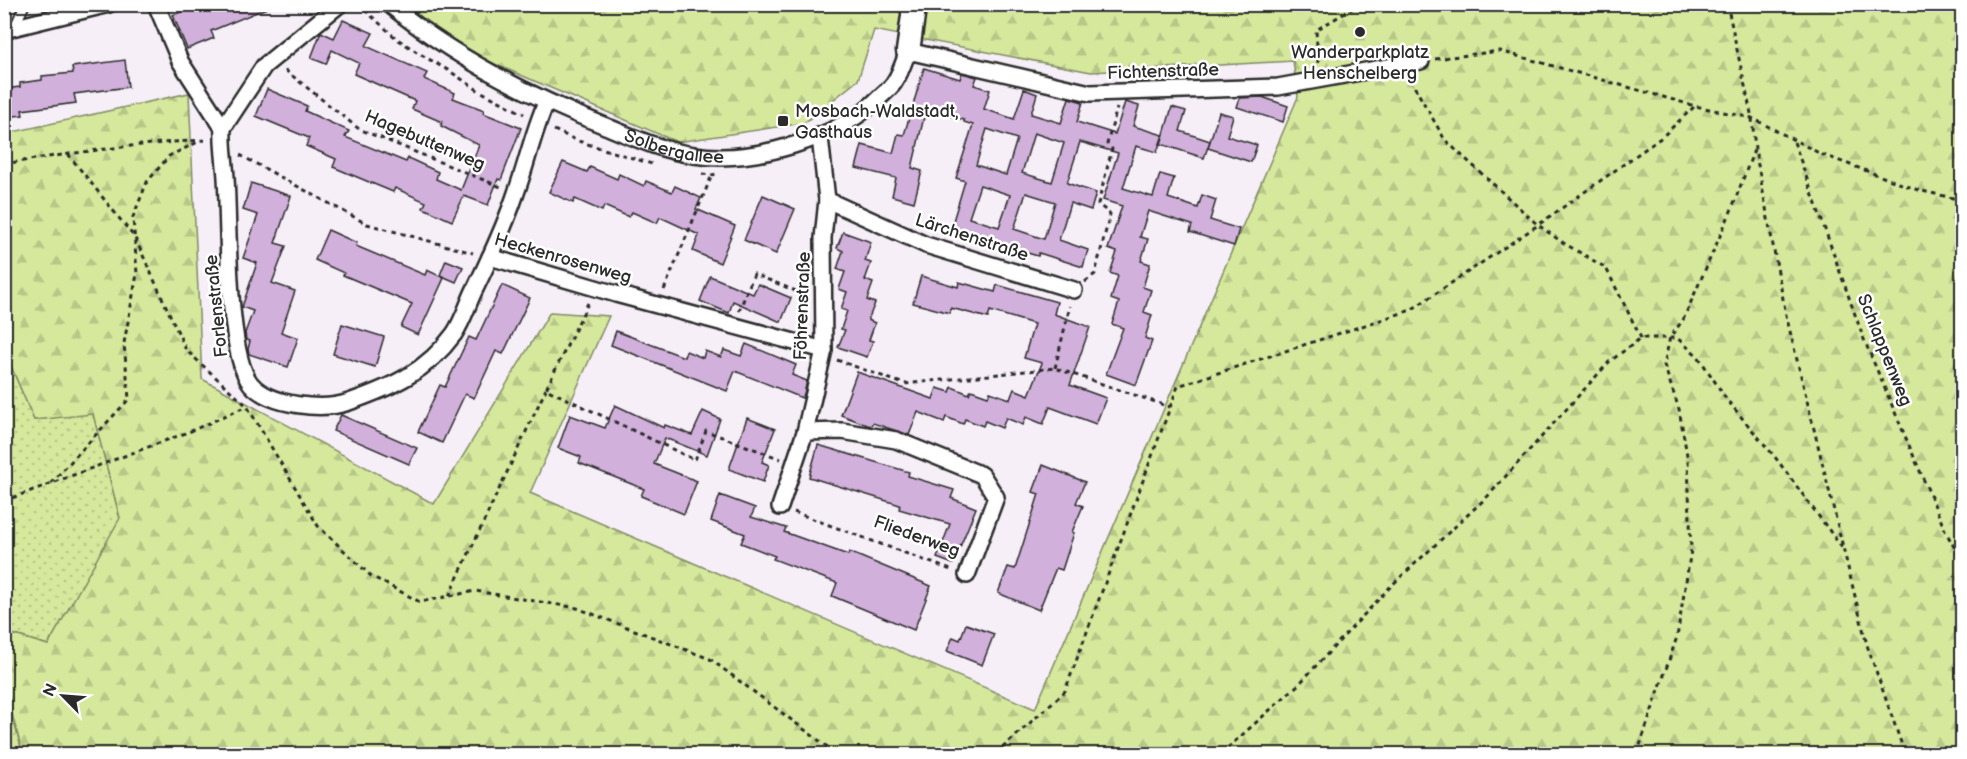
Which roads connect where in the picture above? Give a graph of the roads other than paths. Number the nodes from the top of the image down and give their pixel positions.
1 (25, 4) edge
2 (109, 4) edge
3 (156, 4) edge
4 (340, 4) edge
5 (389, 4) edge
6 (913, 4) edge
7 (9, 29) edge
8 (908, 51) junction
9 (1421, 61) road end
10 (546, 103) junction
11 (223, 134) junction
12 (820, 137) junction
13 (827, 200) junction
14 (490, 257) junction
15 (1074, 290) road end
16 (824, 350) junction
17 (805, 432) junction
18 (780, 507) road end
19 (967, 575) road end

1 - 7 lane
2 - 7 street
3 - 11 street
4 - 11 street
5 - 10 street, Solbergallee
6 - 8 street, Solbergallee
8 - 9 street, Fichtenstraße
8 - 12 street, Solbergallee
10 - 12 street, Solbergallee
10 - 14 street, Forlenstraße
11 - 14 street, Forlenstraße
12 - 13 street, Föhrenstraße
13 - 15 street, Lärchenstraße
13 - 16 street, Föhrenstraße
14 - 16 street, Heckenrosenweg
16 - 17 street, Föhrenstraße
17 - 18 street, Föhrenstraße
17 - 19 street, Fliederweg

